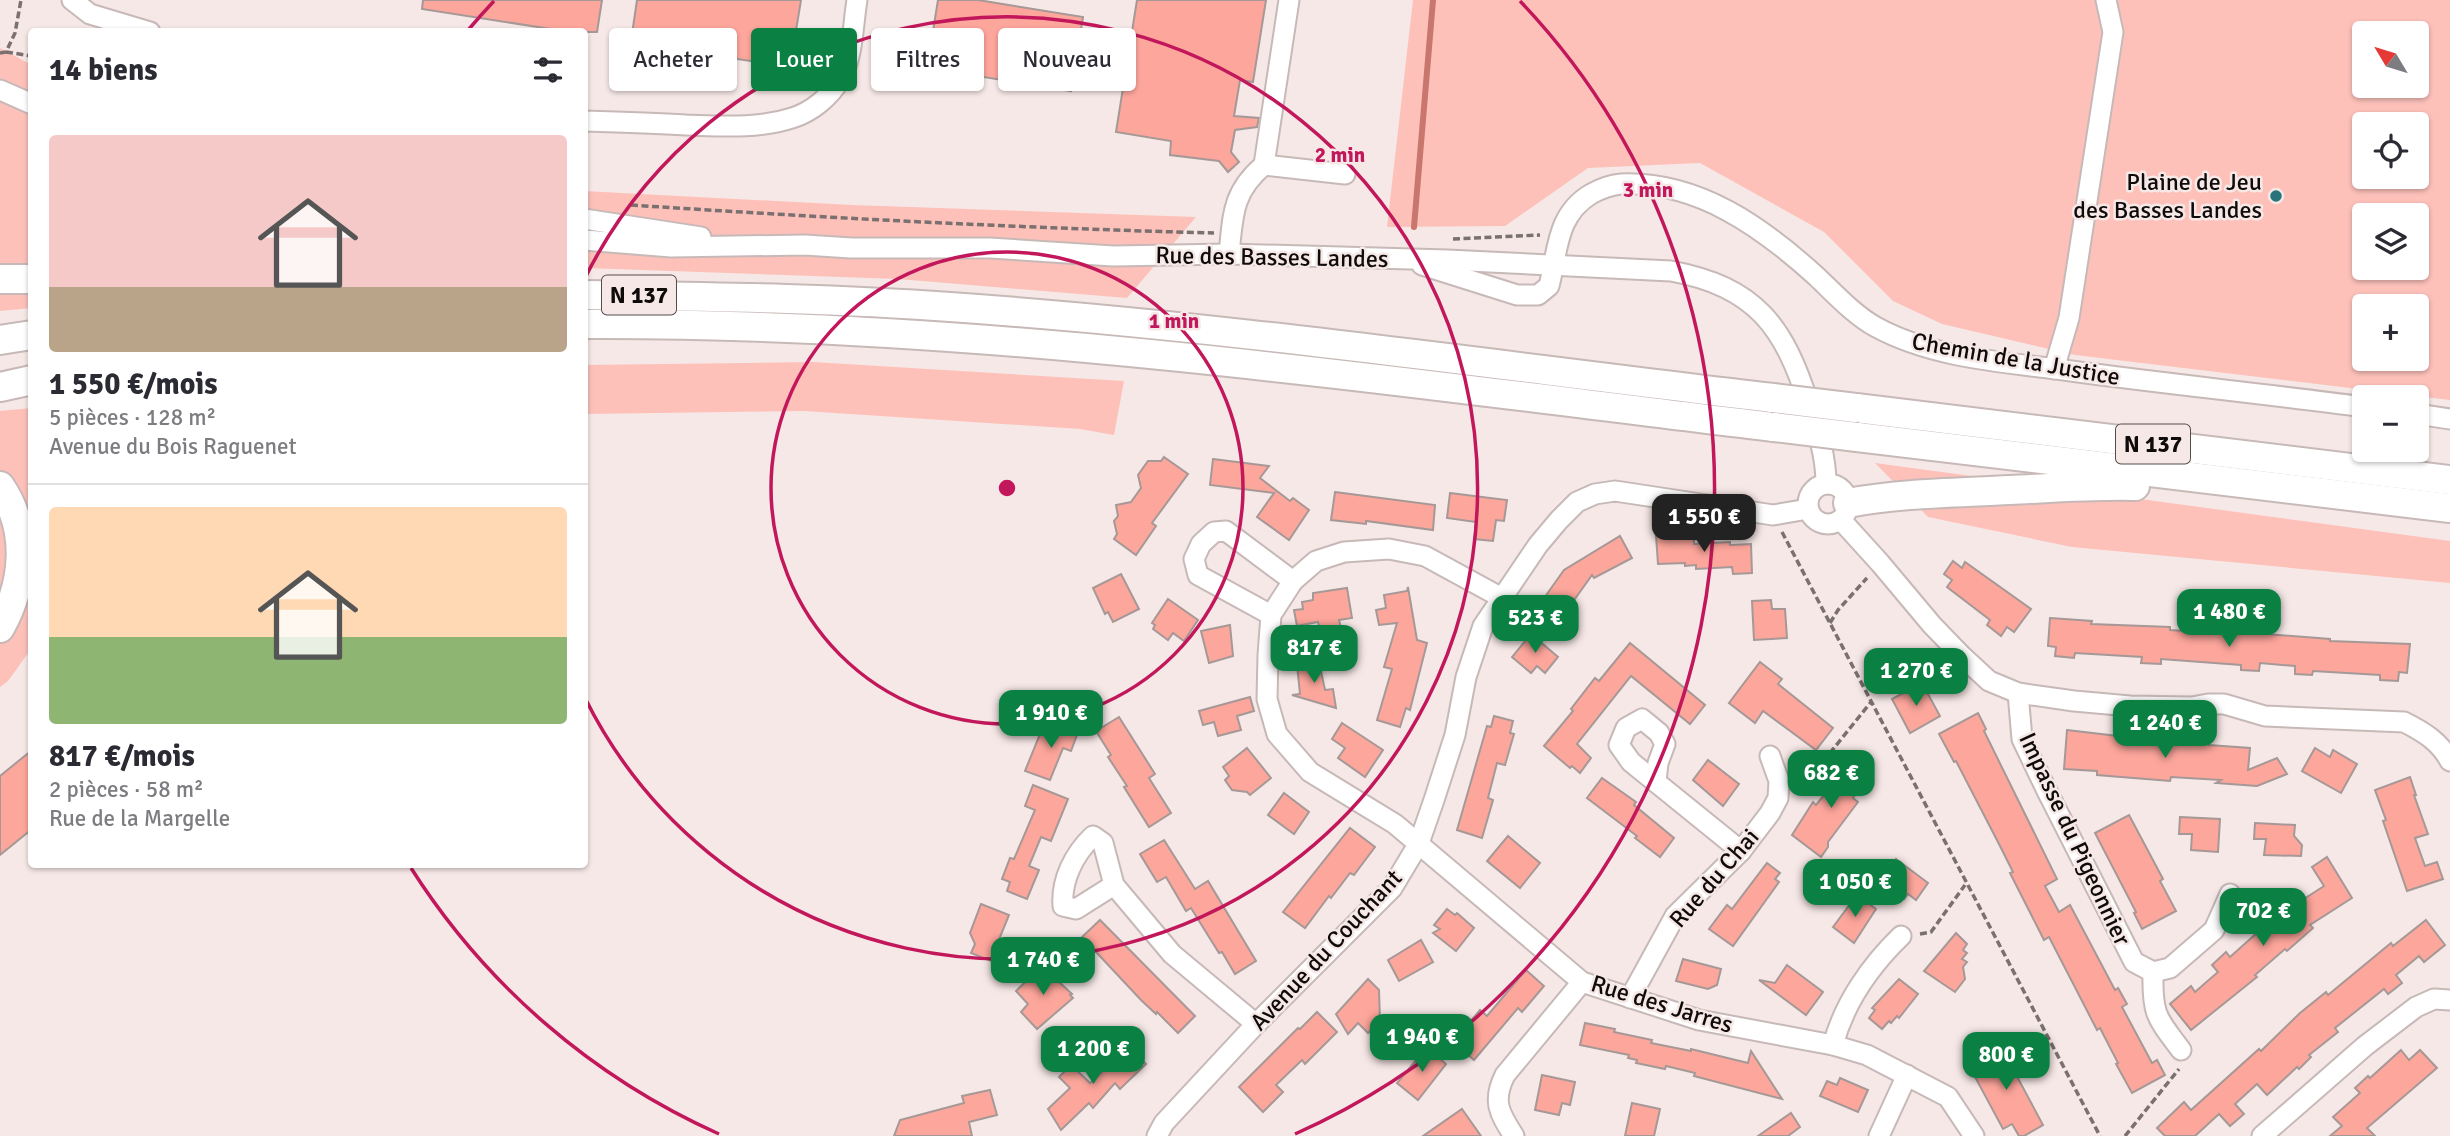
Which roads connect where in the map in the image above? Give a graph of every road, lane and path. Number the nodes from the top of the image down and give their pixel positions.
1 (21, 0) edge
2 (72, 0) edge
3 (857, 0) edge
4 (1289, 0) edge
5 (2106, 0) edge
6 (136, 28) edge
7 (6, 52) junction
8 (0, 53) edge
9 (28, 55) edge
10 (0, 90) edge
11 (28, 102) edge
12 (588, 121) edge
13 (1264, 165) junction
14 (1345, 174) dead end
15 (629, 205) dead end
16 (588, 220) edge
17 (1231, 233) junction
18 (1559, 234) junction
19 (1444, 239) dead end
20 (588, 240) edge
21 (768, 246) junction
22 (1229, 254) junction
23 (1404, 259) junction
24 (1553, 265) junction
25 (0, 279) edge
26 (28, 279) edge
27 (588, 295) edge
28 (588, 324) edge
29 (28, 336) edge
30 (0, 340) edge
31 (28, 364) edge
32 (0, 369) edge
33 (2054, 369) junction
34 (28, 381) edge
35 (0, 387) edge
36 (2352, 406) edge
37 (2429, 416) edge
38 (2450, 419) edge
39 (2450, 480) edge
40 (2221, 482) junction
41 (1826, 484) junction
42 (0, 486) edge
43 (1808, 509) junction
44 (2450, 509) edge
45 (1844, 511) junction
46 (1773, 515) junction
47 (1880, 563) junction
48 (1293, 581) junction
49 (1502, 598) junction
50 (1271, 615) junction
51 (1830, 623) junction
52 (0, 628) edge
53 (2018, 693) junction
54 (1871, 702) junction
55 (1770, 756) dead end
56 (2450, 761) edge
57 (1656, 781) dead end
58 (1779, 781) junction
59 (1419, 843) junction
60 (1741, 850) junction
61 (1966, 884) junction
62 (1114, 885) dead end
63 (2231, 894) dead end
64 (1901, 936) joint
65 (2153, 972) junction
66 (1583, 982) junction
67 (1630, 998) junction
68 (2450, 1000) edge
69 (1256, 1024) junction
70 (1833, 1045) junction
71 (2181, 1050) joint
72 (1906, 1075) junction
73 (1157, 1136) edge
74 (1514, 1136) edge
75 (1879, 1136) edge
76 (1974, 1136) edge
77 (2100, 1136) edge
78 (2125, 1136) edge
79 (2262, 1136) edge

1 - 7 path
2 - 6 street
3 - 12 street
4 - 13 street
5 - 33 street
7 - 8 path
7 - 9 path
10 - 11 street
13 - 14 street
13 - 17 street
15 - 17 path
16 - 21 street
17 - 22 street
18 - 19 path
18 - 24 street, Chemin de la Justice
18 - 33 street, Chemin de la Justice
20 - 21 street, Rue des Basses Landes
21 - 22 street, Rue des Basses Landes
22 - 23 street, Rue des Basses Landes
23 - 24 street, Rue des Basses Landes
23 - 24 street, Chemin de la Justice
24 - 41 street, Rue des Basses Landes
25 - 26 highway
27 - 39 highway, N 137, bridge
28 - 40 highway, N 137, bridge
29 - 30 highway
31 - 32 highway
33 - 36 street, Chemin de la Justice
34 - 35 highway
37 - 38 street
40 - 44 highway, N 137
40 - 45 highway
41 - 43 street
41 - 45 street
42 - 52 highway
43 - 45 street
43 - 46 street
45 - 47 street
46 - 49 street, Avenue du Couchant
46 - 51 path
47 - 51 path
47 - 53 street
48 - 49 street
48 - 50 street
48 - 50 street
49 - 59 street, Avenue du Couchant
50 - 59 street, Rue des Jarres
51 - 54 path
53 - 56 street
53 - 65 street, Impasse du Pigeonnier
54 - 58 path
54 - 61 path
55 - 58 street
57 - 60 street
58 - 60 street, Rue du Chai
59 - 66 street, Rue des Jarres
59 - 69 street, Avenue du Couchant
60 - 67 street, Rue du Chai
61 - 64 path
61 - 77 path
62 - 69 street
63 - 65 street
64 - 70 street
65 - 71 street
66 - 67 street, Rue des Jarres
66 - 74 street
67 - 70 street, Rue des Jarres
68 - 79 street
69 - 73 street, Avenue du Couchant
70 - 72 street, Rue des Jarres
71 - 78 path
72 - 75 street
72 - 76 street, Rue des Jarres

